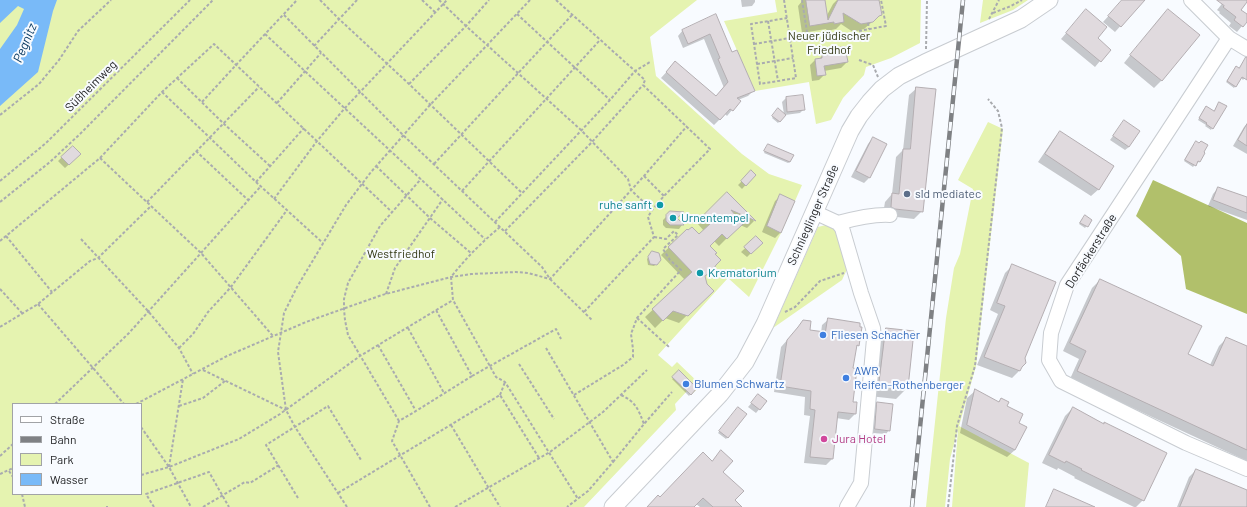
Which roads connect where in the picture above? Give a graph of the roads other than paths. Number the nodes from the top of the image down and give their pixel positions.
1 (1049, 0) edge
2 (1191, 0) edge
3 (1229, 38) junction
4 (1247, 49) edge
5 (814, 212) junction
6 (890, 215) dead end
7 (838, 223) junction
8 (1247, 469) edge
9 (613, 507) edge
10 (847, 507) edge

1 - 5 main road, Schnieglinger Straße
2 - 3 street
3 - 4 street
3 - 8 street, Dorfäckerstraße
5 - 7 street
5 - 9 main road, Schnieglinger Straße
6 - 7 street
7 - 10 street

